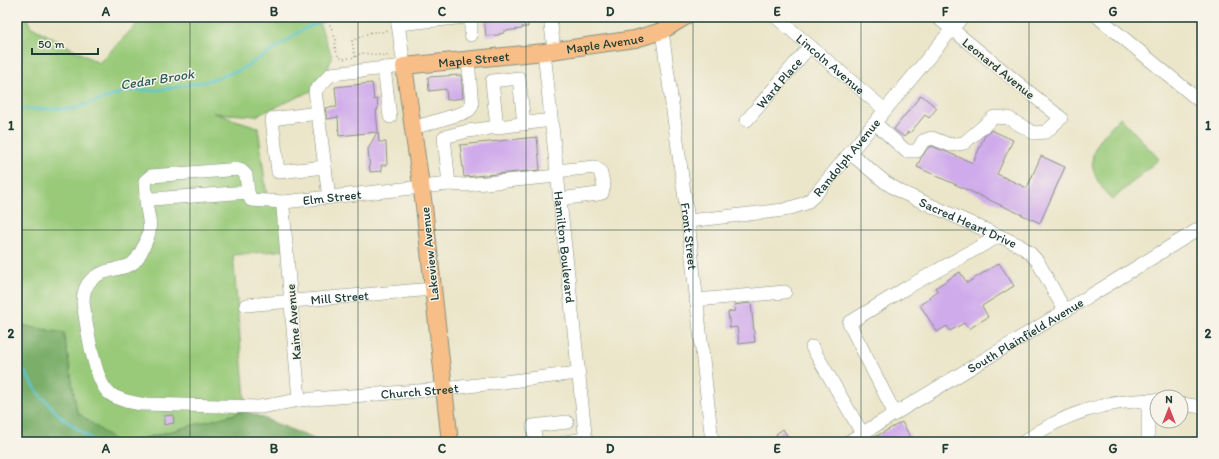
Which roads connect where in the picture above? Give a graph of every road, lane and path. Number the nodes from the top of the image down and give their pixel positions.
1 (328, 17) edge
2 (466, 17) edge
3 (470, 17) edge
4 (550, 17) edge
5 (685, 17) edge
6 (776, 17) edge
7 (937, 17) edge
8 (962, 17) edge
9 (1098, 17) edge
10 (395, 23) edge
11 (952, 30) junction
12 (662, 31) junction
13 (471, 35) dead end
14 (810, 46) junction
15 (549, 51) junction
16 (355, 57) junction
17 (468, 60) junction
18 (398, 61) junction
19 (384, 68) junction
20 (1202, 103) edge
21 (885, 110) junction
22 (318, 113) junction
23 (390, 117) dead end
24 (551, 120) junction
25 (747, 120) dead end
26 (875, 123) junction
27 (524, 124) junction
28 (413, 128) junction
29 (496, 128) junction
30 (850, 153) junction
31 (325, 167) junction
32 (557, 173) junction
33 (449, 184) junction
34 (421, 188) junction
35 (248, 192) junction
36 (146, 196) junction
37 (329, 198) junction
38 (560, 199) junction
39 (284, 202) junction
40 (688, 221) junction
41 (1202, 227) edge
42 (999, 236) junction
43 (286, 243) joint
44 (433, 289) junction
45 (785, 292) dead end
46 (291, 300) junction
47 (696, 300) junction
48 (246, 305) dead end
49 (1065, 311) junction
50 (812, 347) dead end
51 (578, 373) junction
52 (444, 389) junction
53 (299, 400) junction
54 (1149, 400) edge
55 (1189, 405) edge
56 (1202, 407) edge
57 (895, 414) junction
58 (566, 422) dead end
59 (1150, 429) edge
60 (862, 433) junction
61 (586, 441) edge
62 (450, 442) edge
63 (536, 442) edge
64 (565, 442) edge
65 (712, 442) edge
66 (848, 442) edge
67 (1024, 442) edge
68 (1148, 442) edge

1 - 16 path
2 - 10 street
3 - 13 street
4 - 15 street, Hamilton Boulevard
5 - 12 main road, Maple Avenue
6 - 14 street, Lincoln Avenue
7 - 11 street, Leonard Avenue
8 - 11 street, Randolph Avenue
9 - 20 street
10 - 16 path
10 - 18 street
11 - 21 street, Randolph Avenue
11 - 26 street, Leonard Avenue
12 - 15 main road, Maple Avenue
12 - 40 street, Front Street
14 - 21 street, Lincoln Avenue
14 - 25 street, Ward Place
15 - 17 main road, Maple Street
15 - 24 street, Hamilton Boulevard
16 - 18 path
17 - 18 main road, Maple Street
17 - 28 street
18 - 19 street
18 - 28 main road, Lakeview Avenue
19 - 22 street
19 - 23 street
21 - 26 street, Randolph Avenue
22 - 31 street
22 - 31 street
24 - 27 street
24 - 32 street, Hamilton Boulevard
26 - 30 street, Randolph Avenue
27 - 29 street
27 - 29 street
28 - 34 main road, Lakeview Avenue
29 - 33 street
30 - 40 street, Randolph Avenue
30 - 42 street, Sacred Heart Drive
31 - 37 street
32 - 33 street, Elm Street
32 - 38 street, Hamilton Boulevard
32 - 38 street, Elm Street
33 - 34 street, Elm Street
34 - 37 street, Elm Street
34 - 44 main road, Lakeview Avenue
35 - 36 street
35 - 36 street, Church Street
35 - 39 street
36 - 53 street, Church Street
37 - 39 street, Elm Street
38 - 51 street, Hamilton Boulevard
39 - 43 street, Elm Street
40 - 47 street, Front Street
41 - 49 street, South Plainfield Avenue
42 - 49 street, Sacred Heart Drive
42 - 57 street
43 - 46 street, Kaine Avenue
44 - 46 street, Mill Street
44 - 52 main road, Lakeview Avenue
45 - 47 street
46 - 48 street, Mill Street
46 - 53 street, Kaine Avenue
47 - 65 street, Front Street
49 - 57 street, South Plainfield Avenue
50 - 60 street
51 - 52 street, Church Street
51 - 61 street, Hamilton Boulevard
52 - 53 street, Church Street
52 - 62 main road, Lakeview Avenue
54 - 67 street
55 - 56 street
57 - 60 street, South Plainfield Avenue
58 - 63 street
59 - 68 street
60 - 66 street, South Plainfield Avenue
61 - 64 street

